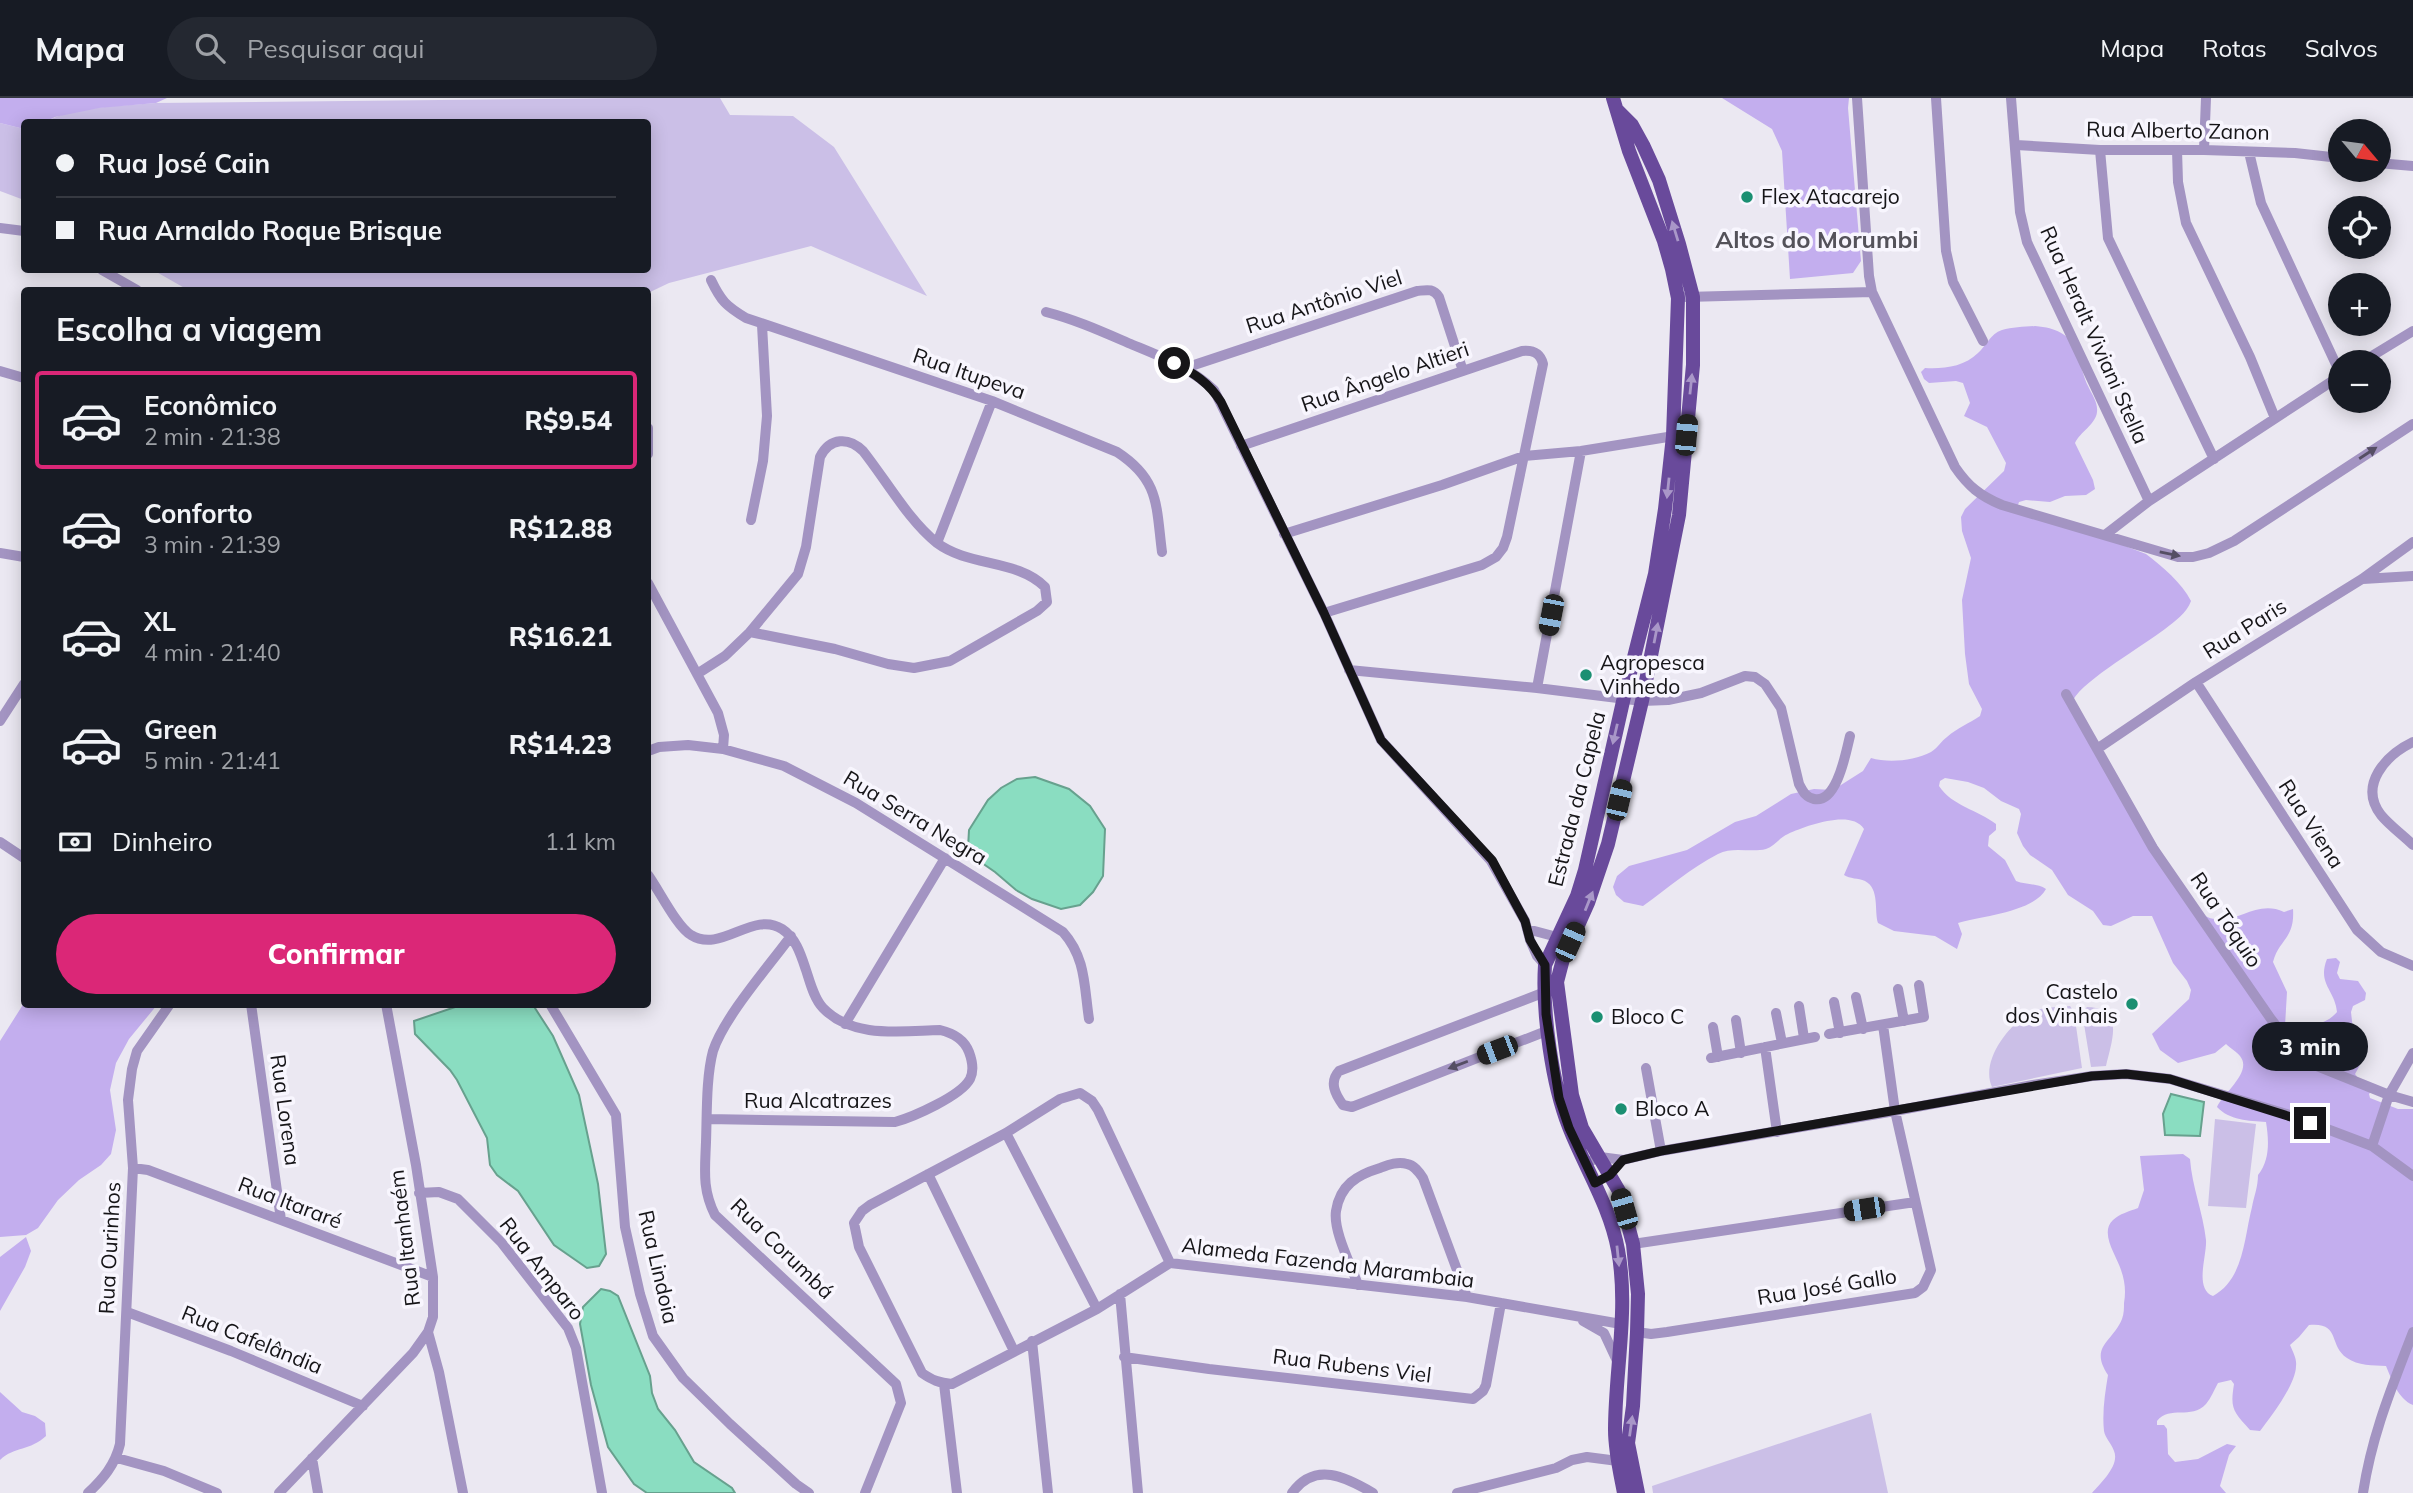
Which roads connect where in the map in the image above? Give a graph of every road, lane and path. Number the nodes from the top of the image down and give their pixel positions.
1 (1857, 98) edge
2 (1936, 98) edge
3 (2011, 98) edge
4 (2206, 98) edge
5 (1616, 105) edge
6 (2016, 145) junction
7 (2204, 149) junction
8 (2100, 150) junction
9 (2177, 150) junction
10 (2249, 152) junction
11 (2328, 157) edge
12 (2391, 164) edge
13 (2413, 166) edge
14 (0, 228) edge
15 (21, 231) edge
16 (107, 273) edge
17 (711, 280) dead end
18 (132, 287) edge
19 (1872, 292) junction
20 (1693, 297) junction
21 (1678, 298) junction
22 (1046, 312) dead end
23 (762, 325) junction
24 (2413, 331) edge
25 (1983, 341) dead end
26 (2329, 350) edge
27 (2382, 350) edge
28 (1185, 368) junction
29 (1463, 371) junction
30 (0, 372) edge
31 (21, 377) edge
32 (2328, 382) edge
33 (992, 401) junction
34 (2275, 418) junction
35 (2413, 424) edge
36 (1680, 435) junction
37 (1241, 446) junction
38 (1581, 451) junction
39 (1524, 456) junction
40 (2214, 459) junction
41 (2149, 501) junction
42 (751, 520) dead end
43 (1284, 534) junction
44 (2105, 535) junction
45 (2413, 542) edge
46 (937, 543) junction
47 (1162, 552) dead end
48 (0, 553) edge
49 (21, 556) edge
50 (2413, 576) edge
51 (2362, 579) junction
52 (651, 589) edge
53 (1324, 613) junction
54 (750, 632) junction
55 (1349, 670) junction
56 (697, 674) junction
57 (2196, 682) junction
58 (1537, 688) junction
59 (21, 694) edge
60 (2066, 694) dead end
61 (1624, 697) junction
62 (1642, 701) junction
63 (0, 721) edge
64 (1850, 736) dead end
65 (2413, 742) edge
66 (723, 749) junction
67 (2097, 749) junction
68 (651, 750) edge
69 (0, 842) edge
70 (2413, 845) edge
71 (21, 856) edge
72 (945, 858) junction
73 (651, 880) edge
74 (1527, 929) junction
75 (1541, 933) junction
76 (791, 936) junction
77 (1557, 937) junction
78 (1531, 943) junction
79 (1567, 949) junction
80 (1545, 965) junction
81 (2413, 966) edge
82 (1919, 985) dead end
83 (1898, 989) dead end
84 (1545, 992) junction
85 (1856, 997) dead end
86 (1834, 1002) dead end
87 (1799, 1006) dead end
88 (167, 1008) edge
89 (252, 1008) edge
90 (389, 1008) edge
91 (552, 1008) edge
92 (1776, 1013) dead end
93 (1089, 1019) dead end
94 (1736, 1020) dead end
95 (1904, 1021) junction
96 (845, 1024) junction
97 (1883, 1025) junction
98 (1713, 1027) dead end
99 (1863, 1029) junction
100 (1549, 1030) junction
101 (1782, 1043) junction
102 (1765, 1047) junction
103 (1741, 1053) junction
104 (2413, 1053) edge
105 (1646, 1068) dead end
106 (2389, 1095) junction
107 (2413, 1102) edge
108 (1895, 1111) junction
109 (707, 1119) junction
110 (1777, 1132) junction
111 (1006, 1133) junction
112 (2372, 1146) junction
113 (1661, 1151) junction
114 (1600, 1157) junction
115 (1623, 1160) junction
116 (1585, 1163) junction
117 (133, 1167) junction
118 (928, 1174) junction
119 (1610, 1175) junction
120 (2413, 1176) edge
121 (1595, 1183) junction
122 (419, 1193) junction
123 (1915, 1202) junction
124 (281, 1220) junction
125 (1633, 1244) junction
126 (1170, 1263) junction
127 (433, 1278) junction
128 (1358, 1284) junction
129 (1121, 1294) junction
130 (1467, 1297) junction
131 (1501, 1303) junction
132 (1097, 1309) junction
133 (127, 1312) junction
134 (1561, 1313) junction
135 (1621, 1324) junction
136 (428, 1332) junction
137 (1637, 1332) junction
138 (2413, 1332) edge
139 (1032, 1341) junction
140 (1014, 1351) junction
141 (1125, 1357) junction
142 (1619, 1365) junction
143 (948, 1384) junction
144 (363, 1406) junction
145 (117, 1458) junction
146 (312, 1458) junction
147 (1618, 1461) junction
148 (88, 1493) edge
149 (216, 1493) edge
150 (279, 1493) edge
151 (318, 1493) edge
152 (463, 1493) edge
153 (603, 1493) edge
154 (809, 1493) edge
155 (864, 1493) edge
156 (957, 1493) edge
157 (1048, 1493) edge
158 (1138, 1493) edge
159 (1292, 1493) edge
160 (1373, 1493) edge
161 (1457, 1493) edge
162 (1624, 1493) edge
163 (1638, 1493) edge
164 (2364, 1493) edge

1 - 19 street
2 - 25 street
3 - 6 street, Rua Heralt Viviani Stella
4 - 7 street
20 -> 5 main road, Estrada da Capela
5 - 21 main road, Estrada da Capela
6 - 8 street, Rua Alberto Zanon
6 - 41 street, Rua Heralt Viviani Stella
7 - 9 street, Rua Alberto Zanon
7 - 10 street, Rua Alberto Zanon
8 - 9 street, Rua Alberto Zanon
8 - 40 street
9 - 34 street
10 - 11 street, Rua Alberto Zanon
10 - 26 street
12 - 13 street
14 - 15 street
16 - 18 street
17 - 23 street, Rua Itupeva
19 - 20 street
19 - 44 street
20 - 21 street
36 -> 20 main road, Estrada da Capela
21 - 36 main road, Estrada da Capela
22 - 28 street
23 - 33 street, Rua Itupeva
23 - 42 street
24 - 27 street
28 - 29 street, Rua Antônio Viel
28 - 37 street
29 - 37 street, Rua Ângelo Altieri
29 - 39 street, Rua Ângelo Altieri
30 - 31 street
32 - 34 street
33 - 46 street
33 - 47 street, Rua Itupeva
34 - 40 street
44 -> 35 street
36 - 38 street
36 -> 61 main road, Estrada da Capela
62 -> 36 main road, Estrada da Capela
37 - 43 street
38 - 39 street
38 - 58 street
39 - 43 street
39 - 53 street
40 - 41 street
41 - 44 street
43 - 53 street
45 - 51 street, Rua Paris
46 - 54 street
46 - 54 street
48 - 49 street
50 - 51 street
51 - 57 street, Rua Paris
52 - 56 street
53 - 55 street
54 - 56 street
55 - 58 street
55 - 74 street
56 - 66 street
57 - 67 street, Rua Paris
57 - 81 street, Rua Viena
58 - 61 street
59 - 63 street
60 - 67 street, Rua Tóquio
61 - 62 street
61 -> 77 main road, Estrada da Capela
62 - 64 street
79 -> 62 main road, Estrada da Capela
65 - 70 street
66 - 68 street, Rua Serra Negra
66 - 72 street, Rua Serra Negra
67 - 106 street, Rua Tóquio
69 - 71 street
72 - 93 street, Rua Serra Negra
72 - 96 street
73 - 76 street
74 - 75 street
74 - 78 street
75 - 77 street
75 - 78 street
76 - 96 street, Rua Alcatrazes
76 - 109 street, Rua Corumbá
77 - 79 street
77 - 80 main road, Estrada da Capela
78 - 80 street
79 - 114 main road, Estrada da Capela
80 - 84 main road, Estrada da Capela
82 - 95 street
83 - 95 street
84 - 100 main road, Estrada da Capela
100 -> 84 street
85 - 99 street
86 - 99 street
87 - 101 street
88 - 117 street, Rua Ourinhos
89 - 124 street, Rua Lorena
90 - 122 street, Rua Itanhaém
91 - 154 street, Rua Lindoia
92 - 101 street
94 - 103 street
95 - 97 street
96 - 109 street, Rua Alcatrazes
97 - 99 street
97 - 108 street, Rua José Gallo
98 - 103 street
100 - 116 main road, Estrada da Capela
101 - 102 street
102 - 103 street
102 - 110 street
104 - 106 street
105 - 113 street
106 - 107 street, Rua Tóquio
106 - 112 street
108 - 110 street
108 - 112 street
108 - 123 street, Rua José Gallo
109 - 155 street, Rua Corumbá
110 - 113 street
111 - 118 street
111 - 126 street
111 - 132 street
112 - 120 street
113 - 115 street
114 - 115 street
114 - 116 street
114 - 119 main road, Estrada da Capela
115 - 119 street
116 - 121 main road, Estrada da Capela
117 - 124 street, Rua Itararé
117 - 133 street, Rua Ourinhos
118 - 140 street
118 - 143 street
119 - 121 street
119 - 125 main road, Estrada da Capela
121 -> 135 main road, Estrada da Capela
122 - 127 street, Rua Itanhaém
122 - 153 street, Rua Amparo
123 - 125 street
123 - 137 street, Rua José Gallo
124 - 127 street, Rua Itararé
125 - 137 main road, Estrada da Capela
126 - 128 street, Alameda Fazenda Marambaia
126 - 129 street, Alameda Fazenda Marambaia
127 - 136 street, Rua Itanhaém
128 - 130 street, Alameda Fazenda Marambaia
128 - 130 street
129 - 132 street, Alameda Fazenda Marambaia
129 - 141 street
130 - 131 street, Alameda Fazenda Marambaia
131 - 134 street, Alameda Fazenda Marambaia
131 - 141 street, Rua Rubens Viel
132 - 139 street, Alameda Fazenda Marambaia
133 - 144 street, Rua Cafelândia
133 - 145 street, Rua Ourinhos
134 - 135 street, Alameda Fazenda Marambaia
134 - 142 street, Alameda Fazenda Marambaia
135 - 142 main road, Estrada da Capela
136 - 144 street, Rua Itanhaém
136 - 152 street
163 -> 137 main road, Estrada da Capela
138 - 164 street
139 - 140 street, Alameda Fazenda Marambaia
139 - 157 street
140 - 143 street, Alameda Fazenda Marambaia
141 - 158 street
142 - 147 main road, Estrada da Capela
143 - 156 street
144 - 146 street, Rua Itanhaém
145 - 148 street
145 - 149 street
146 - 150 street, Rua Itanhaém
146 - 151 street
147 - 161 street
147 - 162 main road, Estrada da Capela
159 - 160 street

